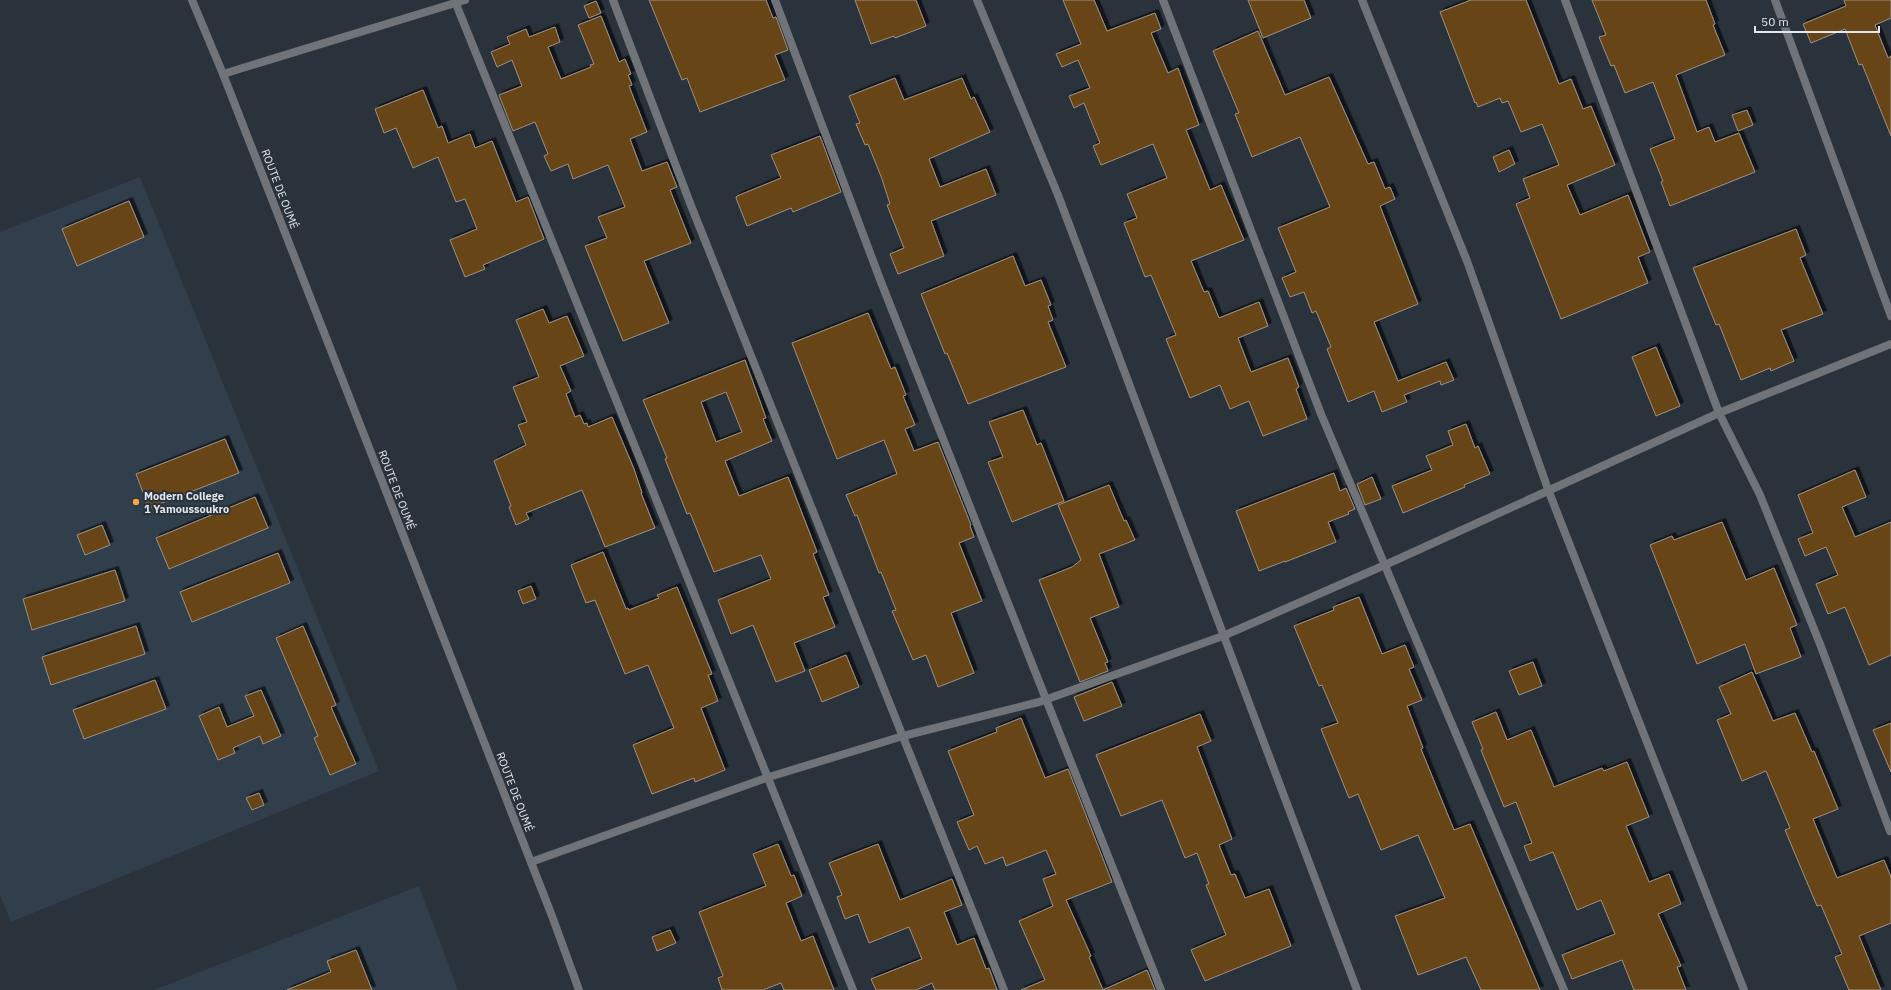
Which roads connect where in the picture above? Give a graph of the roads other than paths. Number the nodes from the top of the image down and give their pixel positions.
1 (192, 0) edge
2 (465, 0) edge
3 (613, 0) edge
4 (775, 0) edge
5 (977, 0) edge
6 (1163, 0) edge
7 (1362, 0) edge
8 (1565, 0) edge
9 (1775, 0) edge
10 (456, 4) junction
11 (223, 74) junction
12 (1891, 316) edge
13 (1891, 344) edge
14 (1720, 413) junction
15 (1549, 492) junction
16 (1385, 566) junction
17 (1223, 636) junction
18 (1045, 699) junction
19 (903, 736) junction
20 (769, 777) junction
21 (1890, 831) dead end
22 (531, 862) junction
23 (579, 990) edge
24 (853, 990) edge
25 (1004, 990) edge
26 (1161, 990) edge
27 (1357, 990) edge
28 (1564, 990) edge
29 (1744, 990) edge

1 - 11 street, ROUTE DE OUMÉ
2 - 10 street
3 - 19 street
4 - 18 street
5 - 17 street
6 - 16 street
7 - 15 street
8 - 14 street
9 - 12 street
10 - 11 street
10 - 20 street
11 - 22 street, ROUTE DE OUMÉ
13 - 14 street
14 - 15 street
14 - 21 street
15 - 16 street
15 - 29 street
16 - 17 street
16 - 28 street
17 - 18 street
17 - 27 street
18 - 19 street
18 - 26 street
19 - 20 street
19 - 25 street
20 - 22 street
20 - 24 street
22 - 23 street, ROUTE DE OUMÉ

